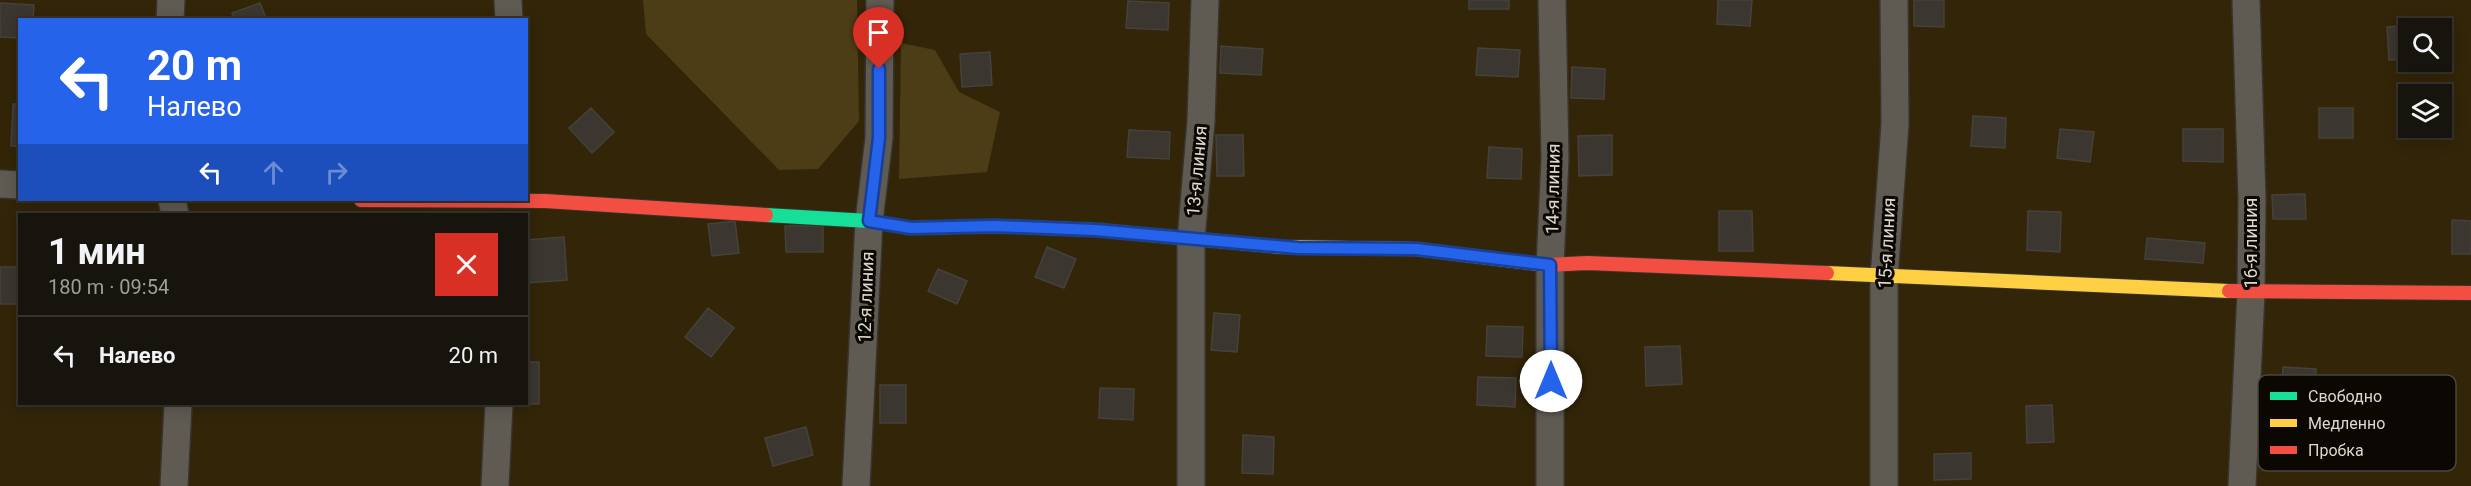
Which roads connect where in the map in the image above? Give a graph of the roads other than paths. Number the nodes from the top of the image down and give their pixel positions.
1 (171, 0) edge
2 (508, 0) edge
3 (880, 0) edge
4 (1205, 0) edge
5 (1552, 0) edge
6 (1894, 0) edge
7 (2246, 0) edge
8 (170, 18) edge
9 (508, 18) edge
10 (0, 184) edge
11 (18, 185) edge
12 (385, 201) edge
13 (504, 206) edge
14 (869, 221) junction
15 (1191, 240) junction
16 (1550, 265) junction
17 (1884, 278) junction
18 (2251, 292) junction
19 (2471, 293) edge
20 (178, 405) edge
21 (499, 405) edge
22 (174, 486) edge
23 (495, 486) edge
24 (856, 486) edge
25 (1191, 486) edge
26 (1550, 486) edge
27 (1884, 486) edge
28 (2242, 486) edge

1 - 8 street
2 - 9 street
3 - 14 street, 12-я линия
4 - 15 street, 13-я линия
5 - 16 street, 14-я линия
6 - 17 street, 15-я линия
7 - 18 street, 16-я линия
10 - 11 street
12 - 13 street
13 - 14 street
14 - 15 street
14 - 24 street, 12-я линия
15 - 16 street
15 - 25 street, 13-я линия
16 - 17 street
16 - 26 street, 14-я линия
17 - 18 street
17 - 27 street, 15-я линия
18 - 19 street
18 - 28 street, 16-я линия
20 - 22 street
21 - 23 street

